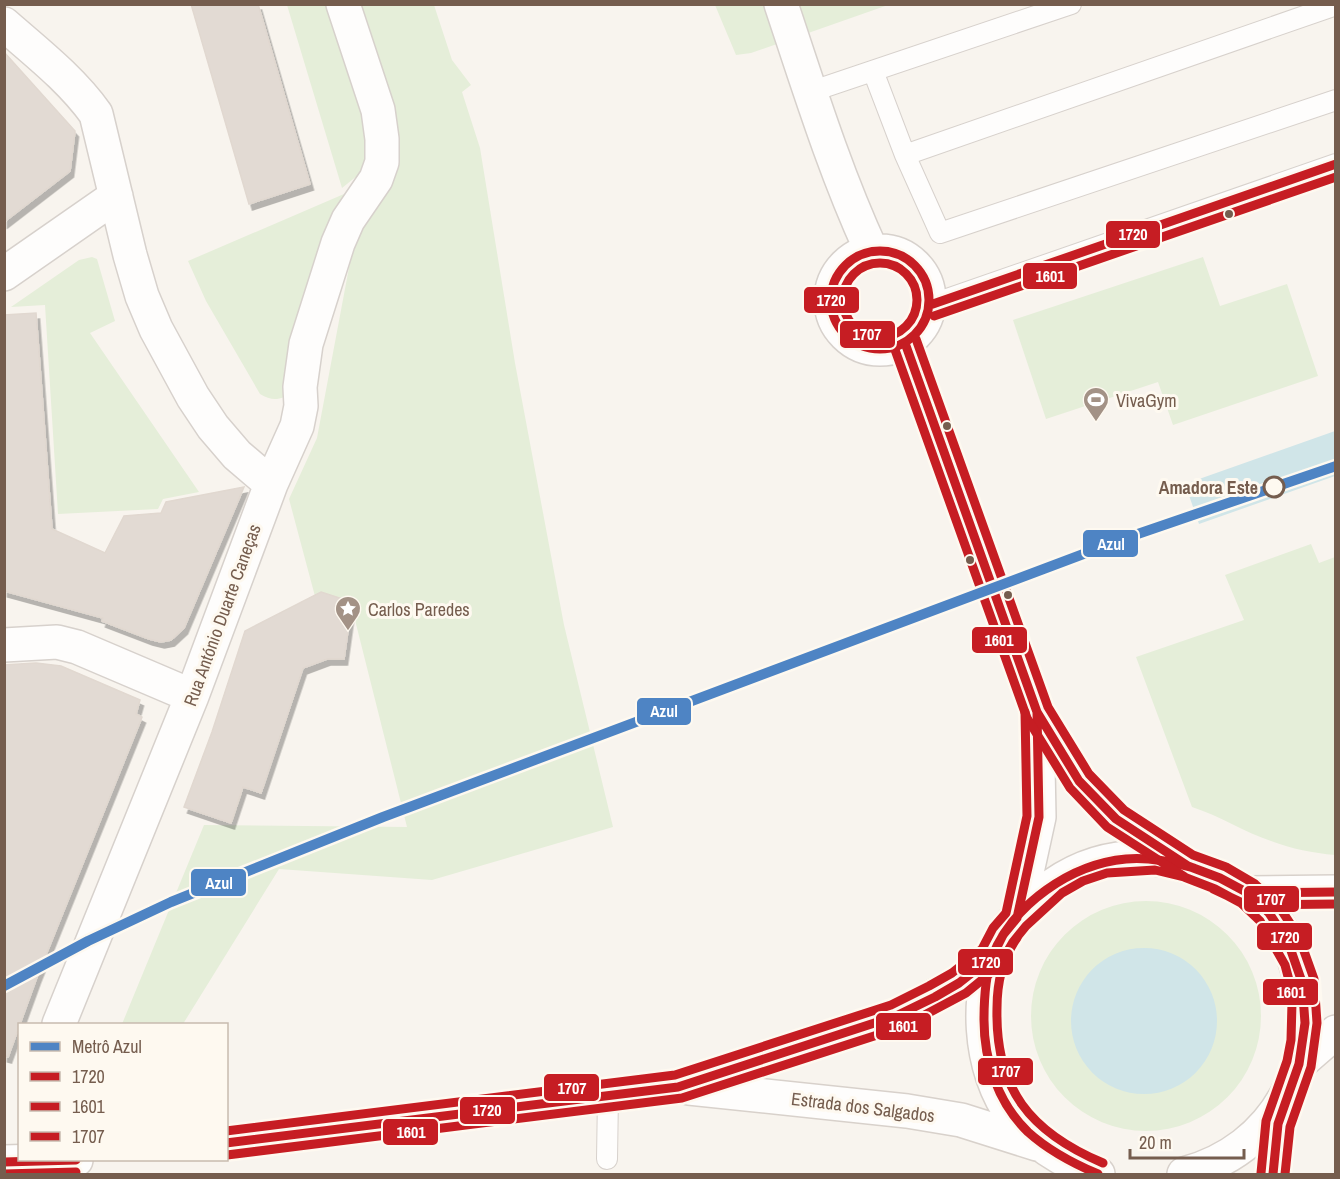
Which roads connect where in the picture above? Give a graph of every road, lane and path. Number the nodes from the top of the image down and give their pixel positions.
1 (343, 4) edge
2 (782, 4) edge
3 (1071, 4) edge
4 (1335, 5) edge
5 (4, 24) edge
6 (873, 71) junction
7 (810, 92) junction
8 (1335, 100) edge
9 (906, 155) junction
10 (1335, 164) edge
11 (116, 196) junction
12 (872, 252) junction
13 (4, 274) edge
14 (930, 305) junction
15 (905, 343) junction
16 (271, 484) junction
17 (4, 645) edge
18 (192, 696) junction
19 (1037, 712) junction
20 (1188, 866) junction
21 (1335, 892) edge
22 (1248, 893) junction
23 (1017, 918) junction
24 (992, 957) junction
25 (59, 1023) edge
26 (1335, 1032) edge
27 (1299, 1064) junction
28 (678, 1087) junction
29 (608, 1096) junction
30 (1287, 1096) junction
31 (228, 1143) edge
32 (1044, 1147) junction
33 (607, 1159) dead end
34 (30, 1161) edge
35 (4, 1162) edge
36 (1098, 1174) edge
37 (1184, 1174) edge
38 (1273, 1174) edge

1 - 16 street, Rua António Duarte Caneças
2 - 7 street
3 - 6 lane
4 - 9 lane
5 - 11 street
6 - 7 lane
6 - 9 lane
7 - 12 street
8 - 9 lane
10 - 14 lane
11 - 13 street
11 - 16 street
12 - 14 street
12 - 15 street
14 - 15 street
15 - 19 street
16 - 18 street, Rua António Duarte Caneças
17 - 18 street
18 - 25 street, Rua António Duarte Caneças
19 - 20 street
19 - 23 street
20 - 22 street
20 - 23 street
21 - 22 street
22 - 27 street
23 - 24 street
24 - 28 street, Estrada dos Salgados
24 - 32 street
26 - 27 street
27 - 30 street
28 - 29 street, Estrada dos Salgados
28 - 32 street, Estrada dos Salgados
29 - 31 street, Estrada dos Salgados
29 - 33 lane
30 - 37 street
30 - 38 street
32 - 36 street
34 - 35 street

